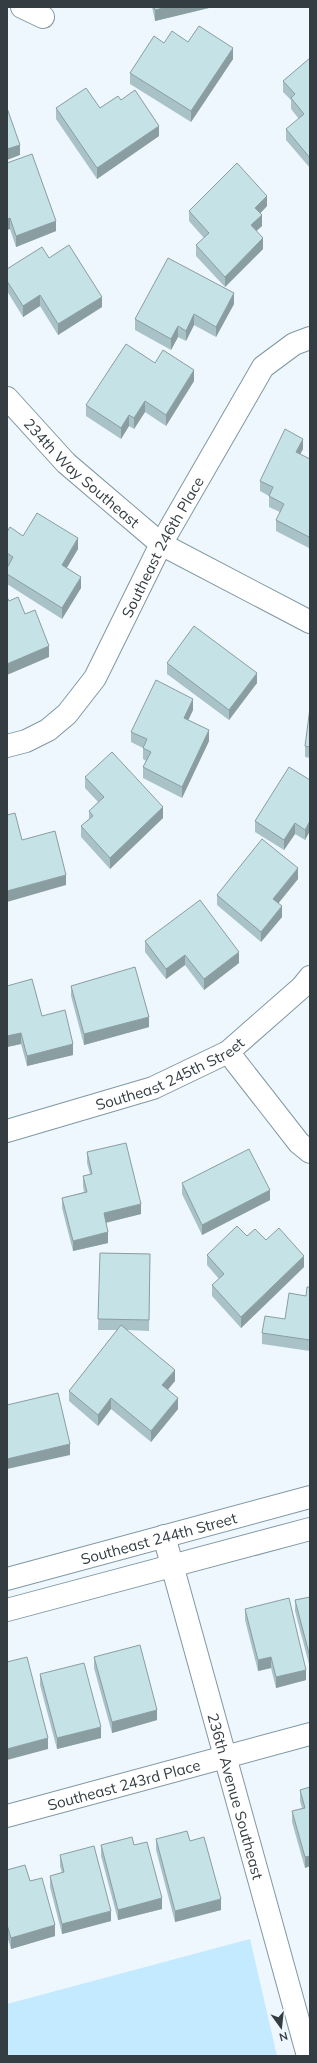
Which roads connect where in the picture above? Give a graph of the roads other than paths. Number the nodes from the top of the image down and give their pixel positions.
1 (22, 7) edge
2 (43, 17) dead end
3 (310, 338) edge
4 (7, 398) edge
5 (161, 544) junction
6 (310, 622) edge
7 (7, 746) edge
8 (310, 977) edge
9 (228, 1052) junction
10 (7, 1131) edge
11 (310, 1152) edge
12 (310, 1497) edge
13 (310, 1529) edge
14 (164, 1536) junction
15 (172, 1565) junction
16 (7, 1579) edge
17 (7, 1610) edge
18 (310, 1734) edge
19 (225, 1756) junction
20 (7, 1816) edge
21 (308, 2056) edge

1 - 2 street
3 - 5 street, Southeast 246th Place
4 - 5 street, 234th Way Southeast
5 - 6 street, 234th Way Southeast
5 - 7 street, Southeast 246th Place
8 - 9 street, Southeast 245th Street
9 - 10 street, Southeast 245th Street
9 - 11 street
12 - 14 street, Southeast 244th Street
13 - 15 street, Southeast 244th Street
14 - 15 street, 236th Avenue Southeast
14 - 16 street, Southeast 244th Street
15 - 17 street, Southeast 244th Street
15 - 19 street, 236th Avenue Southeast
18 - 19 street, Southeast 243rd Place
19 - 20 street, Southeast 243rd Place
19 - 21 street, 236th Avenue Southeast

